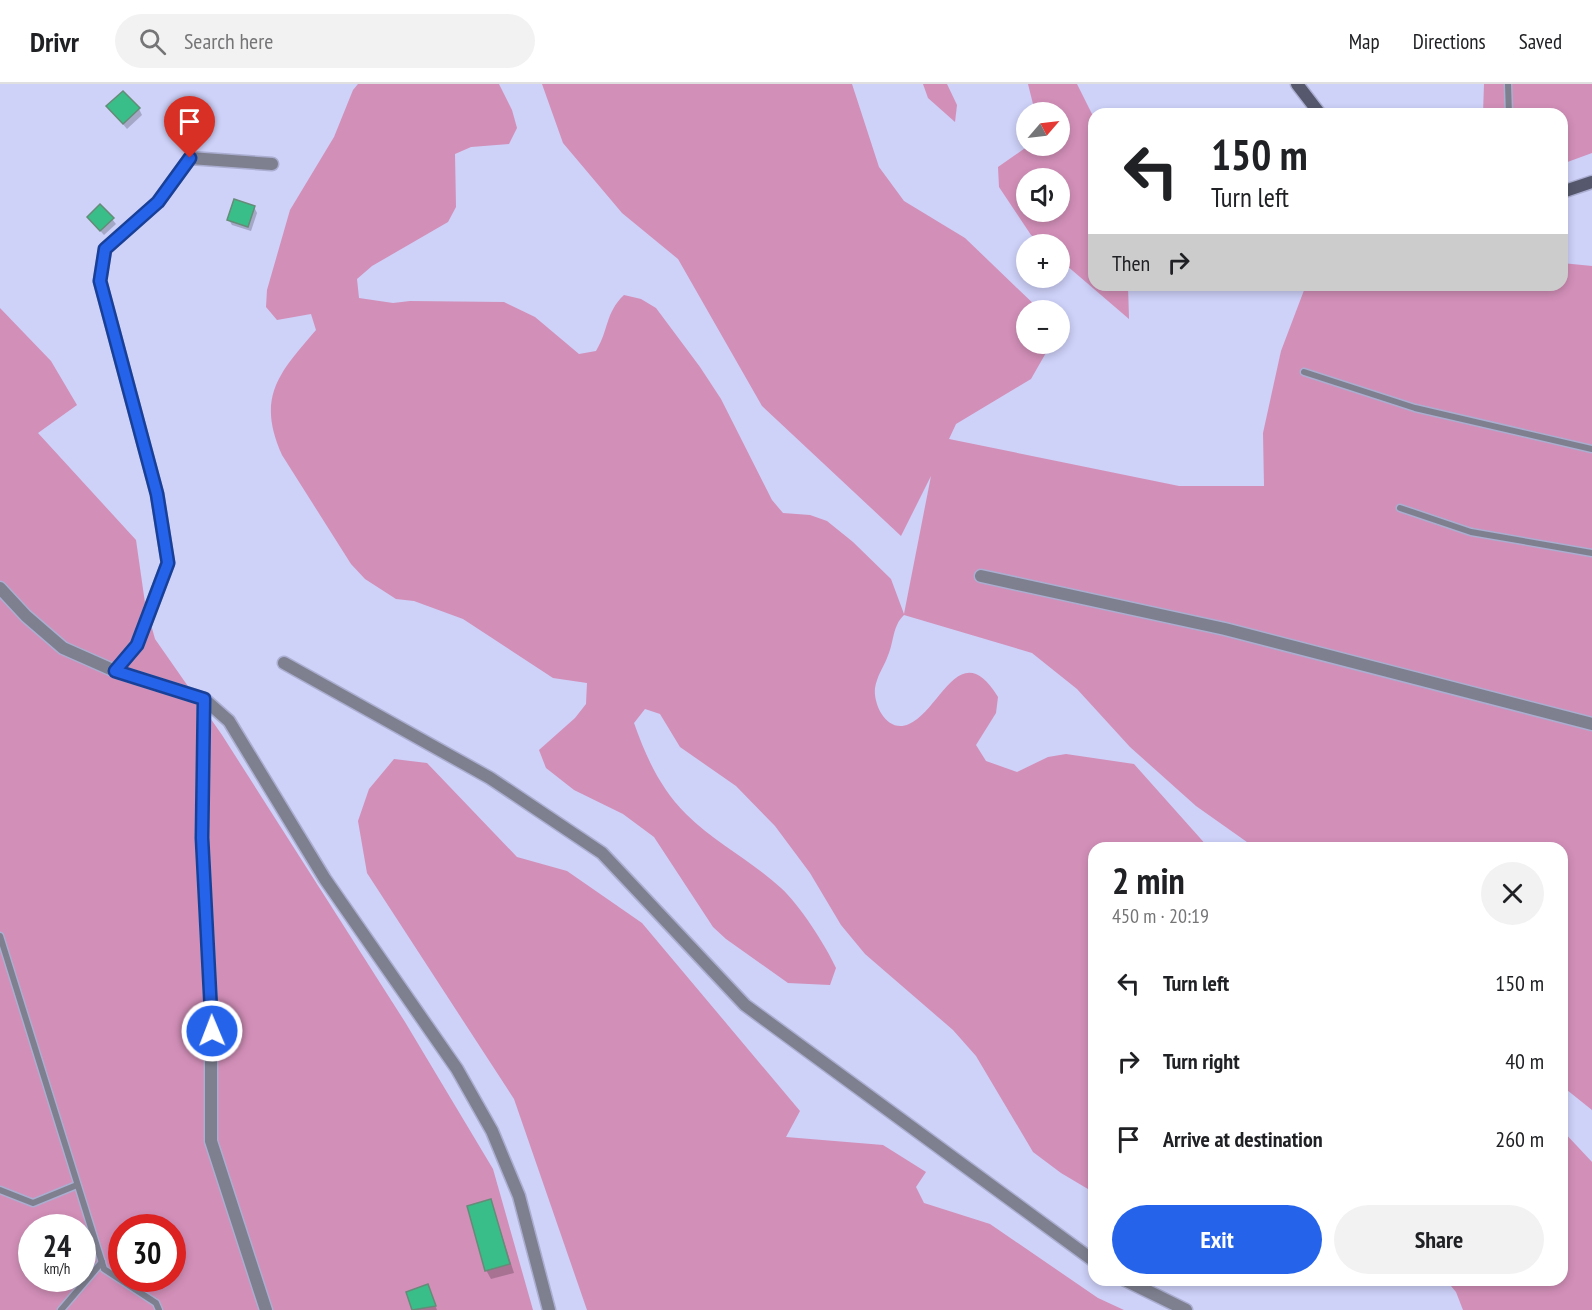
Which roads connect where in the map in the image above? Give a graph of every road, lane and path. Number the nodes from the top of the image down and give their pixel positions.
1 (1297, 84) edge
2 (1508, 84) edge
3 (1315, 108) edge
4 (1509, 108) edge
5 (272, 164) dead end
6 (1591, 184) edge
7 (1568, 190) edge
8 (1304, 372) dead end
9 (1592, 449) edge
10 (1400, 508) dead end
11 (1592, 553) edge
12 (981, 576) dead end
13 (0, 588) edge
14 (284, 663) dead end
15 (115, 671) junction
16 (204, 699) junction
17 (1592, 724) edge
18 (0, 936) edge
19 (76, 1185) junction
20 (0, 1190) edge
21 (1088, 1257) edge
22 (102, 1262) junction
23 (1137, 1286) edge
24 (61, 1310) edge
25 (159, 1310) edge
26 (266, 1310) edge
27 (549, 1310) edge
28 (1186, 1310) edge

1 - 3 main road
2 - 4 lane
5 - 15 street
6 - 7 main road
8 - 9 lane
10 - 11 lane
12 - 17 street
13 - 15 street
14 - 21 street
15 - 16 street
16 - 26 street
16 - 27 street
18 - 19 lane
19 - 20 lane
19 - 22 lane
22 - 24 lane
22 - 25 lane
23 - 28 street

